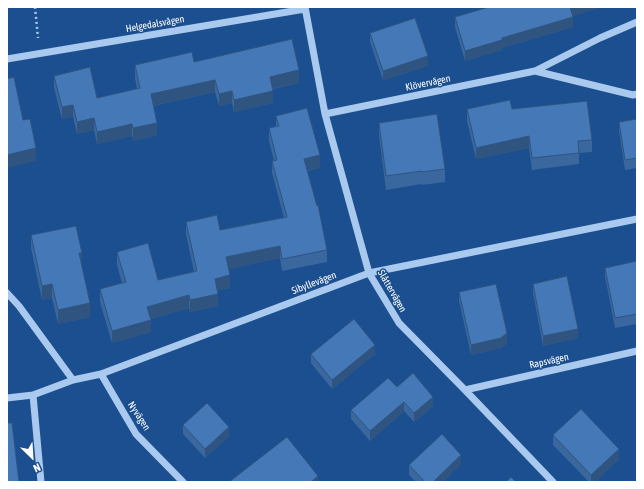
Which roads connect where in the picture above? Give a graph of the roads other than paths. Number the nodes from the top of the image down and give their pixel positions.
1 (305, 8) edge
2 (637, 22) edge
3 (7, 59) edge
4 (535, 71) junction
5 (637, 94) edge
6 (325, 114) junction
7 (637, 219) edge
8 (369, 273) junction
9 (7, 292) edge
10 (637, 351) edge
11 (101, 374) junction
12 (73, 380) junction
13 (465, 390) junction
14 (33, 395) junction
15 (7, 398) edge
16 (41, 482) edge
17 (183, 482) edge
18 (553, 482) edge

1 - 3 street, Helgedalsvägen
1 - 6 street, Slåttervägen
2 - 4 street, Klövervägen
4 - 5 street, Klövervägen
4 - 6 street, Klövervägen
6 - 8 street, Slåttervägen
7 - 8 street, Sibyllevägen
8 - 11 street, Sibyllevägen
8 - 13 street, Slåttervägen
9 - 12 street
10 - 13 street, Rapsvägen
11 - 12 street, Sibyllevägen
11 - 17 street, Nyvägen
12 - 14 street, Sibyllevägen
13 - 18 street, Slåttervägen
14 - 15 street, Sibyllevägen
14 - 16 street

